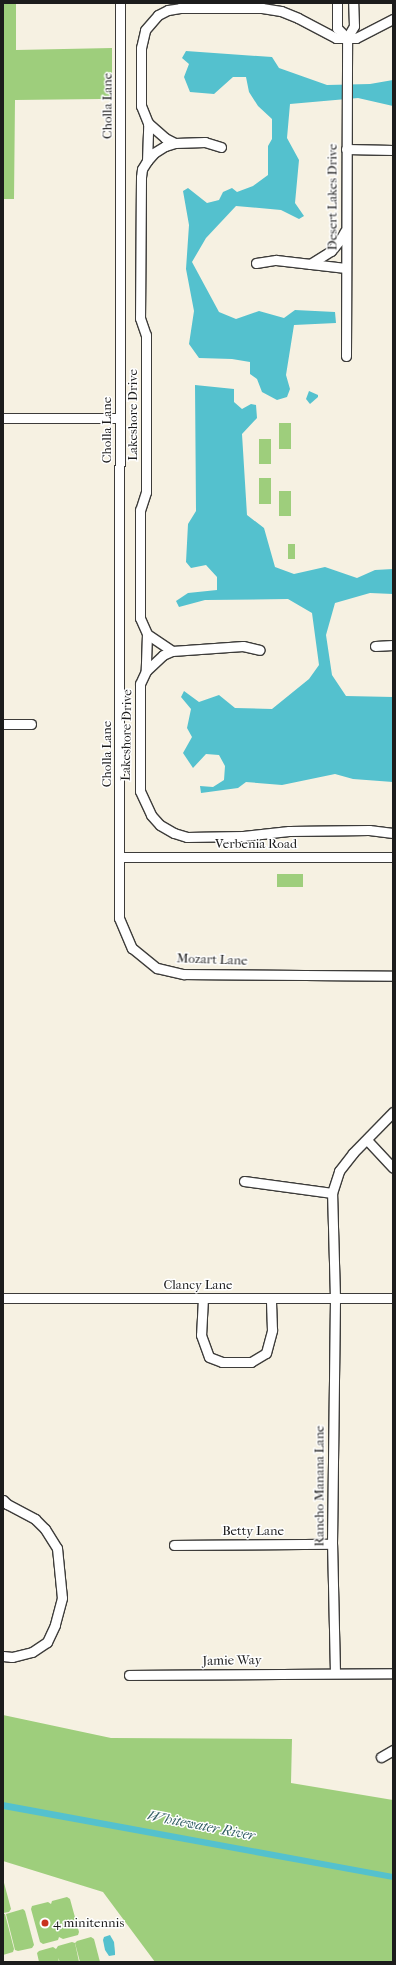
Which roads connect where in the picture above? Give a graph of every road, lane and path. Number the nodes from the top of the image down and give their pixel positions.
1 (120, 3) edge
2 (337, 3) edge
3 (353, 3) edge
4 (393, 20) edge
5 (347, 38) junction
6 (148, 123) junction
7 (175, 143) junction
8 (220, 147) dead end
9 (346, 149) junction
10 (393, 150) edge
11 (147, 161) junction
12 (346, 228) junction
13 (256, 263) dead end
14 (310, 264) junction
15 (346, 268) junction
16 (346, 356) dead end
17 (3, 418) edge
18 (120, 418) junction
19 (147, 634) junction
20 (393, 645) edge
21 (375, 646) dead end
22 (260, 650) dead end
23 (172, 651) junction
24 (146, 671) junction
25 (3, 724) edge
26 (31, 724) dead end
27 (393, 834) edge
28 (119, 857) junction
29 (393, 857) edge
30 (393, 976) edge
31 (393, 1112) edge
32 (367, 1140) junction
33 (393, 1168) edge
34 (244, 1181) dead end
35 (332, 1193) junction
36 (3, 1298) edge
37 (203, 1298) junction
38 (272, 1298) junction
39 (335, 1298) junction
40 (393, 1298) edge
41 (3, 1500) edge
42 (174, 1544) dead end
43 (332, 1544) junction
44 (3, 1656) edge
45 (336, 1673) junction
46 (393, 1673) edge
47 (129, 1675) dead end
48 (393, 1750) edge
49 (381, 1757) dead end

1 - 18 street, Cholla Lane
2 - 5 street
3 - 5 street, Desert Lakes Drive
4 - 5 street, Lakeshore Drive
5 - 6 street, Lakeshore Drive
5 - 9 street, Desert Lakes Drive
6 - 7 street
6 - 11 street, Lakeshore Drive
7 - 8 street
7 - 11 street
9 - 10 street
9 - 12 street, Desert Lakes Drive
11 - 19 street, Lakeshore Drive
12 - 14 street
12 - 15 street, Desert Lakes Drive
13 - 14 street
14 - 15 street
15 - 16 street, Desert Lakes Drive
17 - 18 street
18 - 28 street, Cholla Lane
19 - 23 street
19 - 24 street, Lakeshore Drive
20 - 21 street
22 - 23 street
23 - 24 street
24 - 27 street, Lakeshore Drive
25 - 26 street
28 - 29 street, Verbenia Road
28 - 30 street, Mozart Lane
31 - 32 street
32 - 33 street
32 - 35 street
34 - 35 street
35 - 39 street
36 - 37 street, Clancy Lane
37 - 38 street, Clancy Lane
37 - 38 street
38 - 39 street, Clancy Lane
39 - 40 street, Clancy Lane
39 - 43 street, Rancho Manana Lane
41 - 44 street
42 - 43 street, Betty Lane
43 - 45 street, Rancho Manana Lane
45 - 46 street, Jamie Way
45 - 47 street, Jamie Way
48 - 49 street

